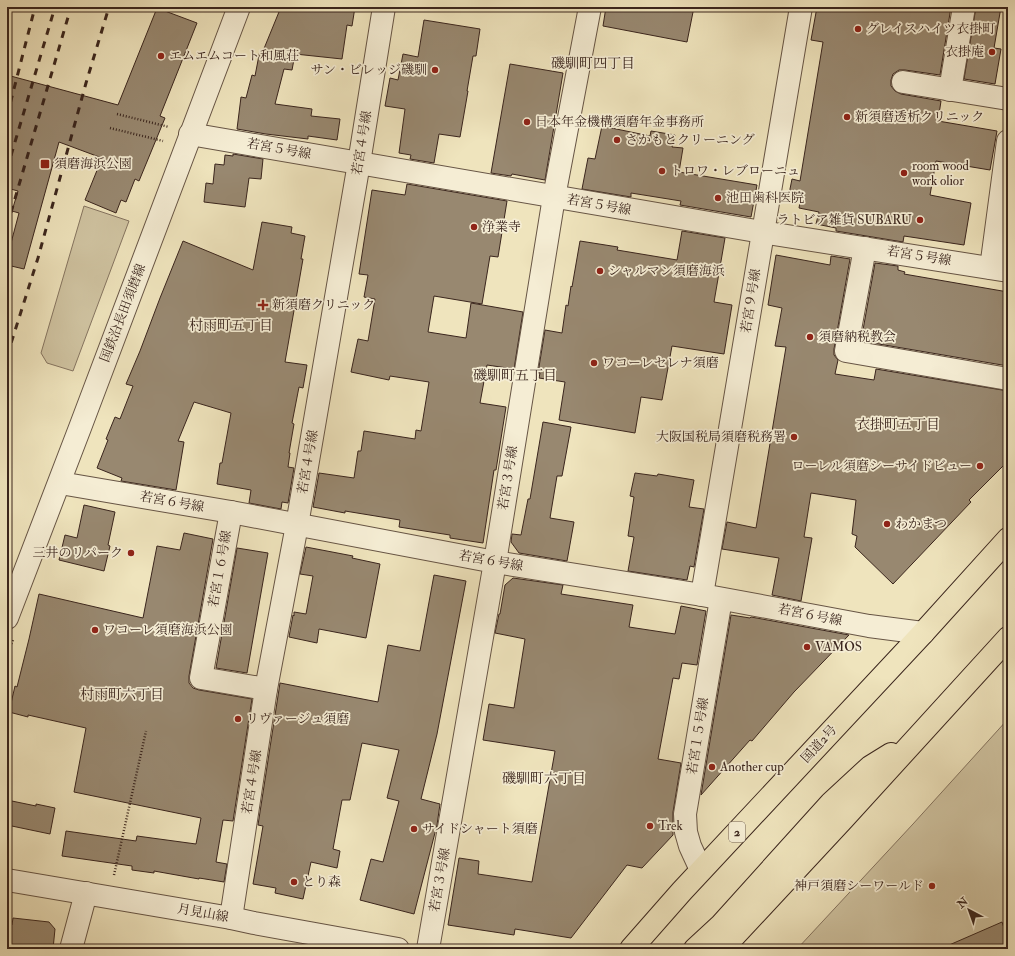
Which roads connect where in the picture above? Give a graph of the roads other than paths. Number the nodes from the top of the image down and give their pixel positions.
1 (239, 7) edge
2 (384, 7) edge
3 (590, 7) edge
4 (801, 7) edge
5 (964, 7) edge
6 (903, 82) dead end
7 (950, 90) junction
8 (1008, 99) edge
9 (190, 134) junction
10 (1008, 141) edge
11 (359, 163) junction
12 (554, 197) junction
13 (762, 232) junction
14 (864, 248) junction
15 (999, 269) edge
16 (1008, 379) edge
17 (60, 483) junction
18 (230, 512) junction
19 (297, 525) junction
20 (1008, 539) edge
21 (495, 562) junction
22 (711, 597) junction
23 (7, 618) edge
24 (923, 633) junction
25 (1008, 638) edge
26 (266, 689) junction
27 (914, 740) junction
28 (702, 870) junction
29 (7, 880) edge
30 (86, 893) junction
31 (231, 918) junction
32 (71, 949) edge
33 (398, 949) edge
34 (428, 949) edge
35 (630, 949) edge
36 (695, 949) edge
37 (722, 949) edge

1 - 9 street, 国鉄沿長田須磨線
2 - 11 street, 若宮４号線
3 - 12 street, 若宮３号線
4 - 13 street, 若宮９号線
5 - 7 street
6 - 7 street
7 - 8 street
9 - 11 street, 若宮５号線
9 - 17 street, 国鉄沿長田須磨線
10 - 15 street
11 - 12 street, 若宮５号線
11 - 19 street, 若宮４号線
12 - 13 street, 若宮５号線
12 - 21 street, 若宮３号線
13 - 14 street, 若宮５号線
13 - 22 street, 若宮９号線
14 - 15 street, 若宮５号線
14 - 16 street
17 - 18 street, 若宮６号線
17 - 23 street, 国鉄沿長田須磨線
18 - 19 street, 若宮６号線
18 - 26 street, 若宮１６号線
19 - 21 street, 若宮６号線
19 - 26 street, 若宮４号線
20 - 24 highway, 国道2号 / 2
21 - 22 street, 若宮６号線
21 - 34 street, 若宮３号線
22 - 24 street, 若宮６号線
22 - 28 street, 若宮１５号線
24 - 28 highway, 国道2号 / 2
25 - 27 highway
26 - 31 street, 若宮４号線
27 - 36 highway
27 - 37 highway
28 - 35 highway, 国道2号 / 2
29 - 30 street, 月見山線
30 - 31 street, 月見山線
30 - 32 street
31 - 33 street, 月見山線

